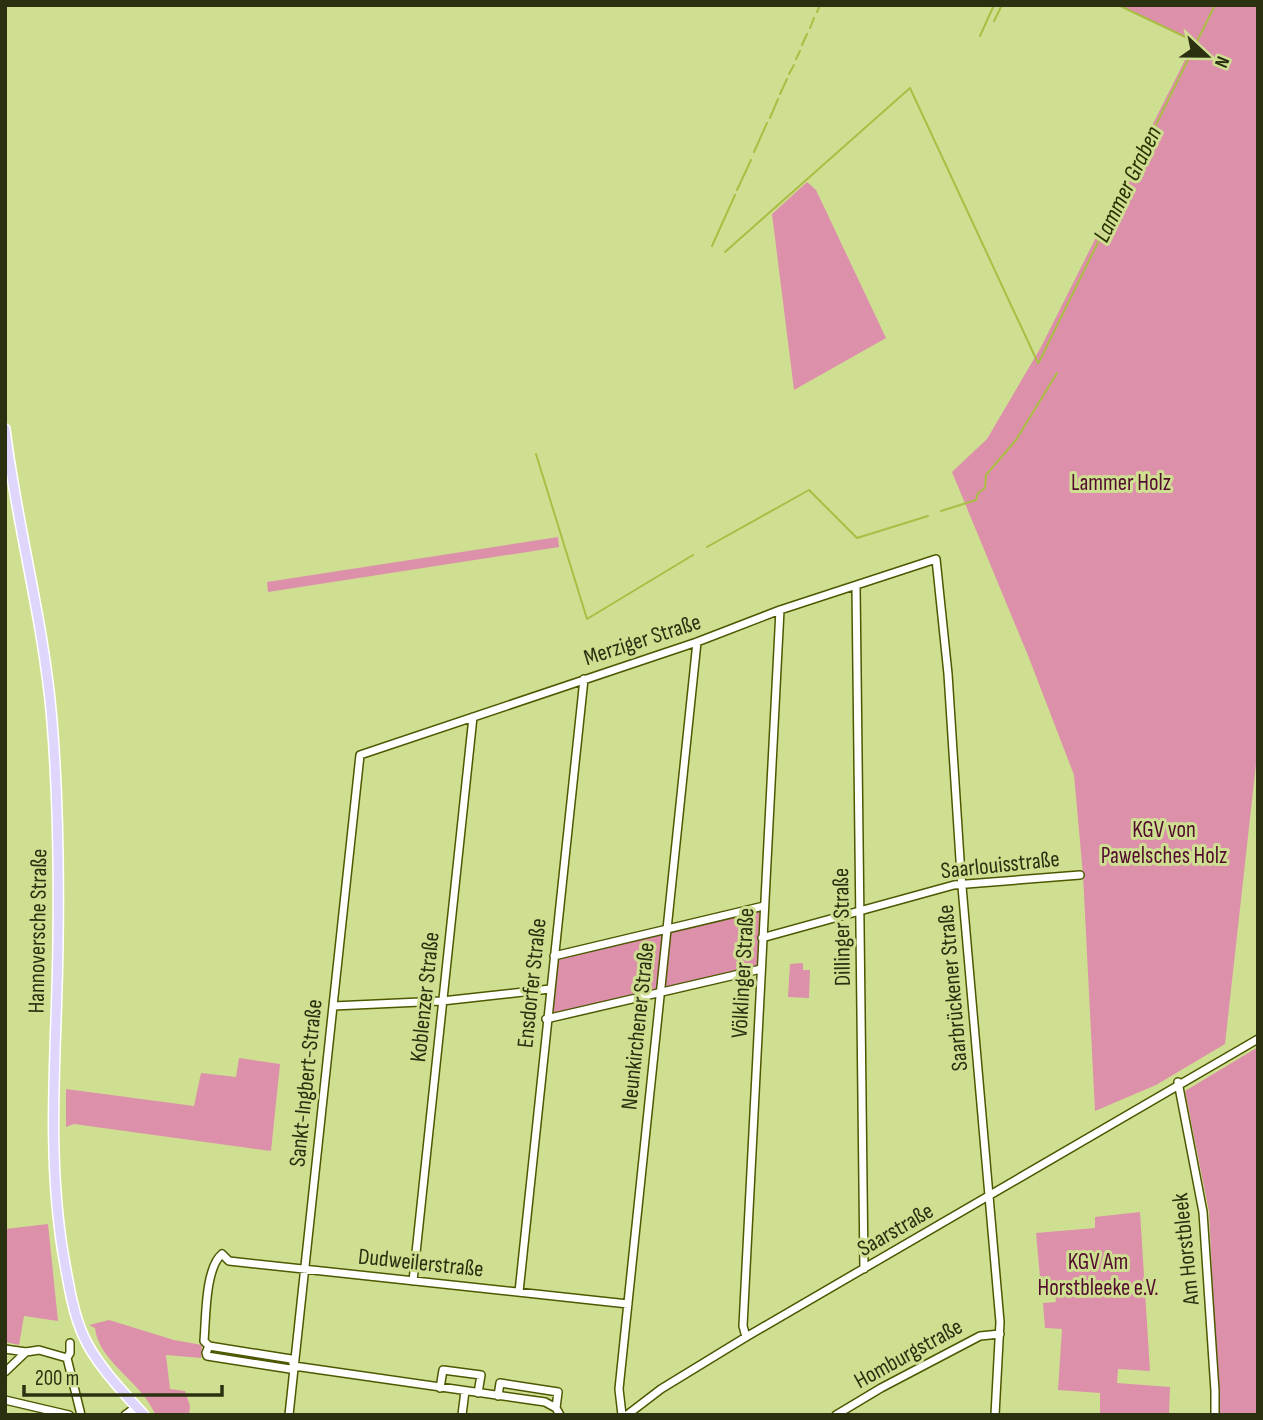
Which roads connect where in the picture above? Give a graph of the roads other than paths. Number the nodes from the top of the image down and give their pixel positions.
1 (5, 429) edge
2 (936, 559) joint
3 (856, 586) junction
4 (780, 610) junction
5 (697, 642) junction
6 (584, 679) junction
7 (473, 717) junction
8 (360, 755) joint
9 (1080, 875) dead end
10 (962, 884) junction
11 (764, 906) junction
12 (860, 911) junction
13 (666, 930) junction
14 (762, 938) junction
15 (554, 956) junction
16 (761, 969) junction
17 (550, 989) junction
18 (661, 994) junction
19 (442, 1001) junction
20 (333, 1006) junction
21 (546, 1019) junction
22 (1258, 1039) edge
23 (1178, 1083) junction
24 (989, 1196) junction
25 (304, 1269) junction
26 (864, 1269) junction
27 (413, 1281) junction
28 (519, 1292) junction
29 (628, 1304) junction
30 (1000, 1334) junction
31 (746, 1337) junction
32 (70, 1343) dead end
33 (5, 1349) edge
34 (26, 1352) junction
35 (67, 1358) junction
36 (294, 1366) junction
37 (6, 1367) edge
38 (440, 1388) junction
39 (465, 1391) junction
40 (478, 1393) junction
41 (498, 1396) junction
42 (5, 1400) edge
43 (136, 1407) junction
44 (558, 1412) edge
45 (630, 1412) edge
46 (841, 1413) edge
47 (69, 1415) edge
48 (81, 1415) edge
49 (125, 1415) edge
50 (144, 1415) edge
51 (289, 1415) edge
52 (462, 1415) edge
53 (621, 1415) edge
54 (995, 1415) edge
55 (1214, 1415) edge

1 - 43 main road, Hannoversche Straße
2 - 3 street, Merziger Straße
2 - 10 street, Saarbrückener Straße
3 - 4 street, Merziger Straße
3 - 12 street, Dillinger Straße
4 - 5 street, Merziger Straße
4 - 11 street, Völklinger Straße
5 - 6 street, Merziger Straße
5 - 13 street, Neunkirchener Straße
6 - 7 street, Merziger Straße
6 - 15 street, Ensdorfer Straße
7 - 8 street, Merziger Straße
7 - 19 street, Koblenzer Straße
8 - 20 street, Sankt-Ingbert-Straße
9 - 10 street, Saarlouisstraße
10 - 12 street, Saarlouisstraße
10 - 24 street, Saarbrückener Straße
11 - 13 street
11 - 14 street, Völklinger Straße
12 - 14 street, Saarlouisstraße
12 - 26 street, Dillinger Straße
13 - 15 street
13 - 18 street, Neunkirchener Straße
14 - 16 street, Völklinger Straße
15 - 17 street, Ensdorfer Straße
16 - 18 street
16 - 31 street, Völklinger Straße
17 - 19 street
17 - 21 street, Ensdorfer Straße
18 - 21 street
18 - 29 street, Neunkirchener Straße
19 - 20 street
19 - 27 street, Koblenzer Straße
20 - 25 street, Sankt-Ingbert-Straße
21 - 28 street, Ensdorfer Straße
22 - 23 street, Saarstraße
23 - 24 street, Saarstraße
23 - 55 street, Am Horstbleek
24 - 26 street, Saarstraße
24 - 30 street, Saarbrückener Straße
25 - 27 street, Dudweilerstraße
25 - 36 street, Sankt-Ingbert-Straße
25 - 36 street, Dudweilerstraße
26 - 31 street, Saarstraße
27 - 28 street, Dudweilerstraße
28 - 29 street, Dudweilerstraße
29 - 53 street, Neunkirchener Straße
30 - 46 street, Homburgstraße
30 - 54 street, Saarbrückener Straße
31 - 45 street, Saarstraße
32 - 35 street
33 - 34 street
34 - 35 street
34 - 37 street
35 - 48 street
36 - 38 street
36 - 51 street, Sankt-Ingbert-Straße
38 - 39 street
38 - 40 street
39 - 40 street
39 - 52 street
40 - 41 street
41 - 44 street
41 - 44 street
42 - 47 street
43 - 49 street
43 - 50 main road, Hannoversche Straße

